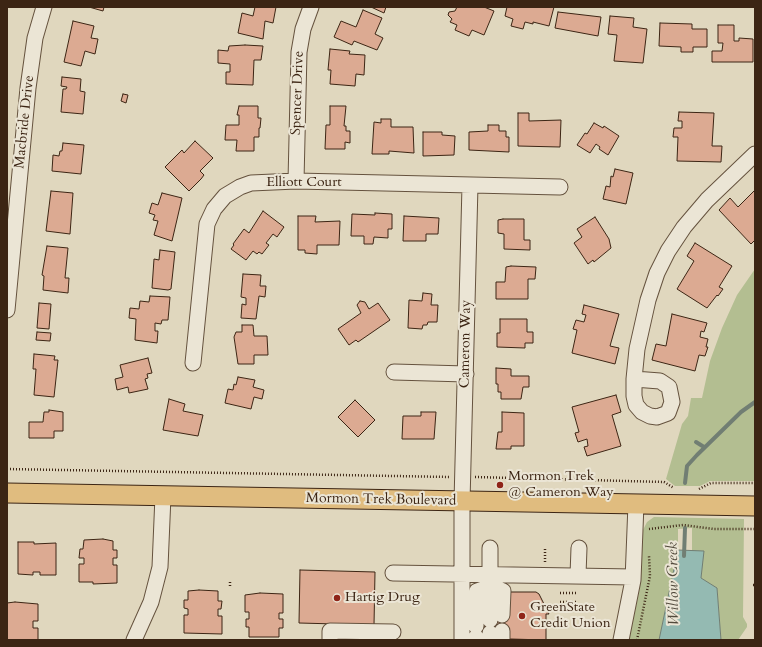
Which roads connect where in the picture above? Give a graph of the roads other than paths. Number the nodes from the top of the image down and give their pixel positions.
1 (44, 7) edge
2 (310, 7) edge
3 (755, 154) edge
4 (296, 181) junction
5 (470, 186) junction
6 (560, 187) dead end
7 (7, 310) edge
8 (193, 363) dead end
9 (394, 372) dead end
10 (466, 374) junction
11 (634, 379) dead end
12 (7, 493) edge
13 (163, 496) junction
14 (462, 502) junction
15 (636, 504) junction
16 (755, 506) edge
17 (490, 548) dead end
18 (579, 548) dead end
19 (393, 573) dead end
20 (461, 574) junction
21 (578, 575) junction
22 (633, 577) junction
23 (490, 580) junction
24 (392, 632) dead end
25 (488, 632) edge
26 (134, 640) edge
27 (330, 640) edge
28 (621, 640) edge

1 - 7 street, Macbride Drive
2 - 4 street, Spencer Drive
3 - 11 street
4 - 5 street, Elliott Court
4 - 8 street, Elliott Court
5 - 6 street, Elliott Court
5 - 10 street, Cameron Way
9 - 10 street
10 - 14 street, Cameron Way
12 - 13 main road, Mormon Trek Boulevard
13 - 14 main road, Mormon Trek Boulevard
13 - 26 street
14 - 15 main road, Mormon Trek Boulevard
14 - 20 street, Cameron Way
15 - 16 main road, Mormon Trek Boulevard
15 - 22 street
17 - 23 street
18 - 21 street
19 - 20 street
20 - 23 street
20 - 25 street, Cameron Way
21 - 22 street
21 - 23 street
22 - 28 street
23 - 25 street
23 - 25 street
24 - 27 street

